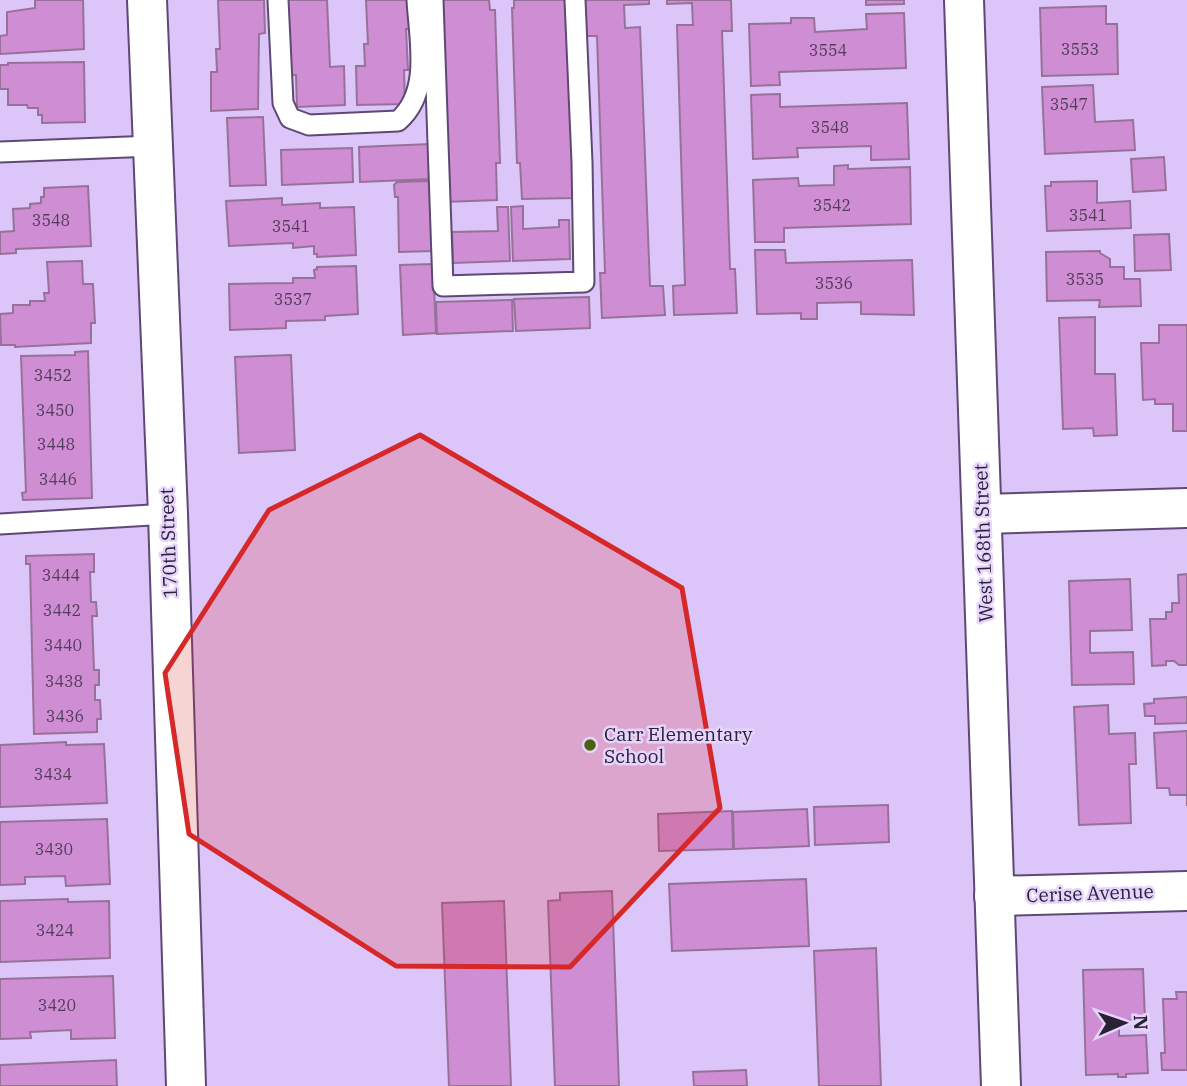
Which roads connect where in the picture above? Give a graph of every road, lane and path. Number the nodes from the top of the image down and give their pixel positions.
1 (147, 0) edge
2 (278, 0) edge
3 (417, 0) edge
4 (433, 0) edge
5 (575, 0) edge
6 (964, 0) edge
7 (153, 146) junction
8 (0, 152) edge
9 (1187, 508) edge
10 (168, 514) junction
11 (982, 514) junction
12 (0, 524) edge
13 (1187, 891) edge
14 (994, 896) junction
15 (186, 1086) edge
16 (1001, 1086) edge

1 - 7 street, 170th Street
2 - 3 lane
4 - 5 lane
6 - 11 street, West 168th Street
7 - 8 lane
7 - 10 street, 170th Street
9 - 11 street
10 - 12 lane
10 - 15 street, 170th Street
11 - 14 street, West 168th Street
13 - 14 street, Cerise Avenue
14 - 16 street, West 168th Street

